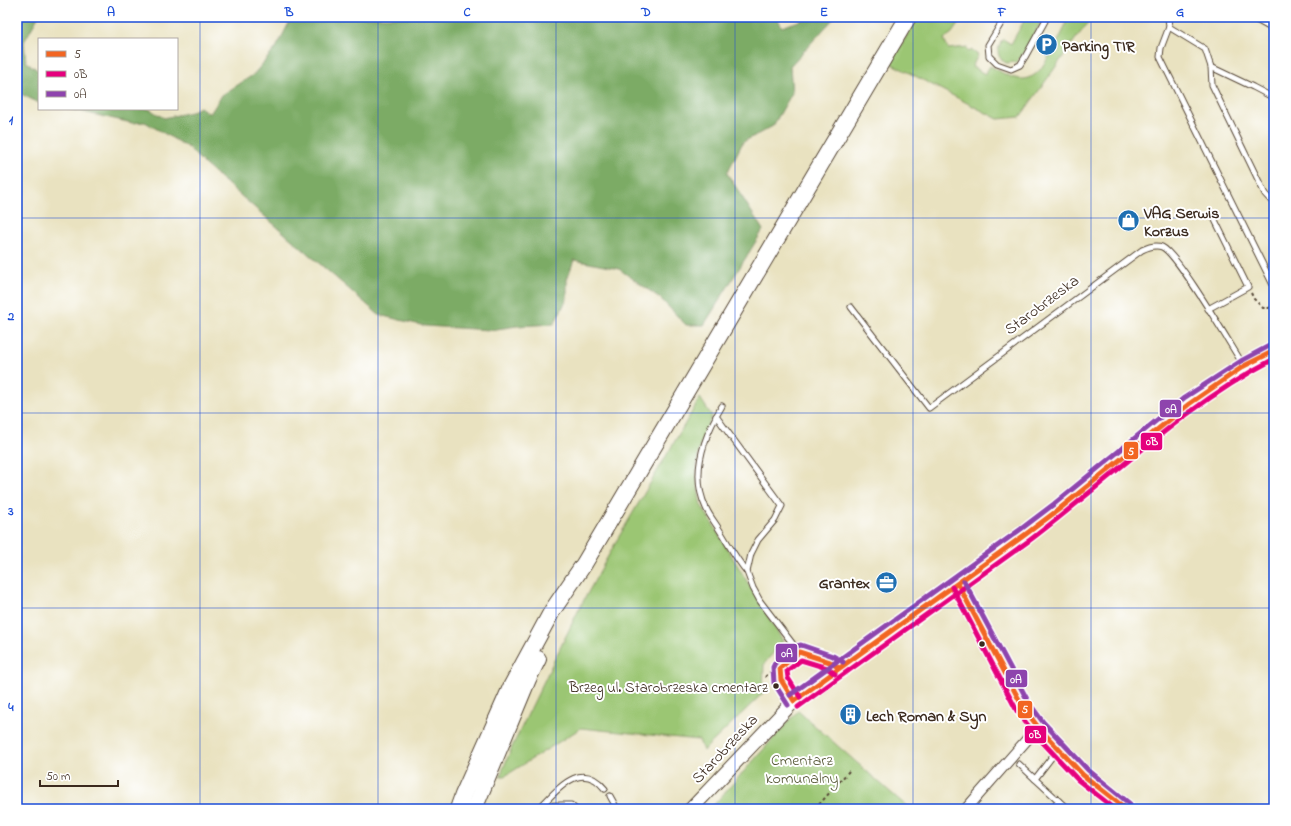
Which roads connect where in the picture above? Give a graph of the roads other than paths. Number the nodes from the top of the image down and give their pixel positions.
1 (908, 17) edge
2 (1005, 17) edge
3 (1046, 17) edge
4 (1168, 17) edge
5 (1256, 17) edge
6 (1273, 24) edge
7 (1169, 27) junction
8 (1211, 67) junction
9 (1274, 98) edge
10 (1274, 204) edge
11 (1213, 216) dead end
12 (1274, 287) edge
13 (851, 307) dead end
14 (1208, 309) junction
15 (1274, 351) edge
16 (1244, 367) junction
17 (722, 406) dead end
18 (716, 416) junction
19 (584, 564) junction
20 (747, 572) junction
21 (958, 584) junction
22 (799, 652) junction
23 (839, 668) junction
24 (794, 701) junction
25 (1038, 728) junction
26 (1058, 749) junction
27 (1019, 764) dead end
28 (1035, 779) junction
29 (605, 789) dead end
30 (610, 796) dead end
31 (1059, 801) junction
32 (458, 809) edge
33 (474, 809) edge
34 (538, 809) edge
35 (541, 809) edge
36 (574, 809) edge
37 (615, 809) edge
38 (691, 809) edge
39 (966, 809) edge
40 (1052, 809) edge
41 (1068, 809) edge
42 (1125, 809) edge

1 - 19 main road
2 - 3 lane
4 - 7 lane
5 - 6 street
7 - 8 lane
7 - 12 lane
8 - 9 lane
8 - 10 lane
11 - 14 lane
13 - 14 lane, Starobrzeska
14 - 16 lane, Starobrzeska
15 - 16 street, Starobrzeska
16 - 21 street, Starobrzeska
17 - 18 lane
18 - 20 lane
18 - 20 lane
19 - 32 main road
19 - 33 main road
20 - 22 lane
21 - 23 street, Starobrzeska
21 - 25 street
22 - 23 lane
22 - 24 lane
23 - 24 street, Starobrzeska
24 - 38 street, Starobrzeska
25 - 26 street
25 - 39 street
26 - 28 lane
26 - 42 street
27 - 28 lane
28 - 31 lane
29 - 34 lane
30 - 37 lane
31 - 40 lane
31 - 41 lane
35 - 36 lane

